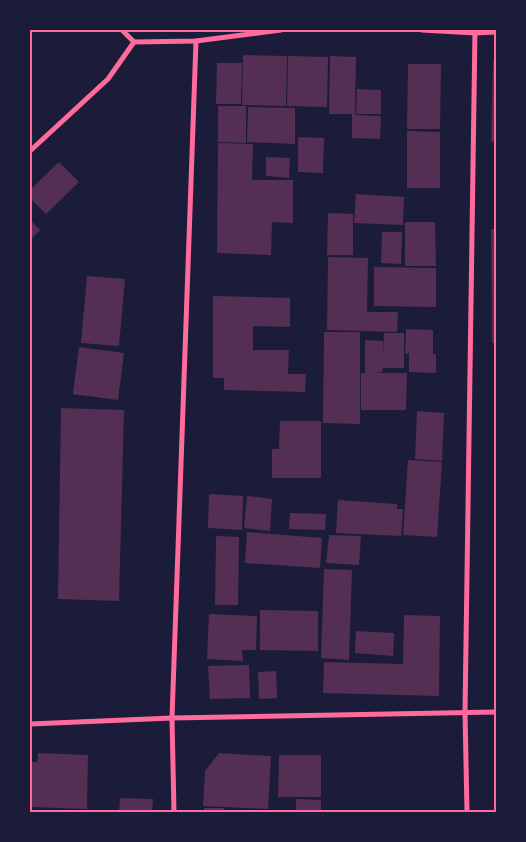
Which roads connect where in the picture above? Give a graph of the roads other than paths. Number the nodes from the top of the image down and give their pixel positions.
1 (122, 30) edge
2 (281, 30) edge
3 (422, 30) edge
4 (475, 32) edge
5 (496, 32) edge
6 (196, 41) junction
7 (134, 42) junction
8 (30, 151) edge
9 (465, 712) junction
10 (496, 712) edge
11 (172, 718) junction
12 (30, 724) edge
13 (174, 812) edge
14 (467, 812) edge

1 - 7 street
2 - 6 street
3 - 4 street
4 - 5 street
4 - 9 street
6 - 7 street
6 - 11 street
7 - 8 street
9 - 10 street
9 - 11 street
9 - 14 street
11 - 12 street
11 - 13 street

